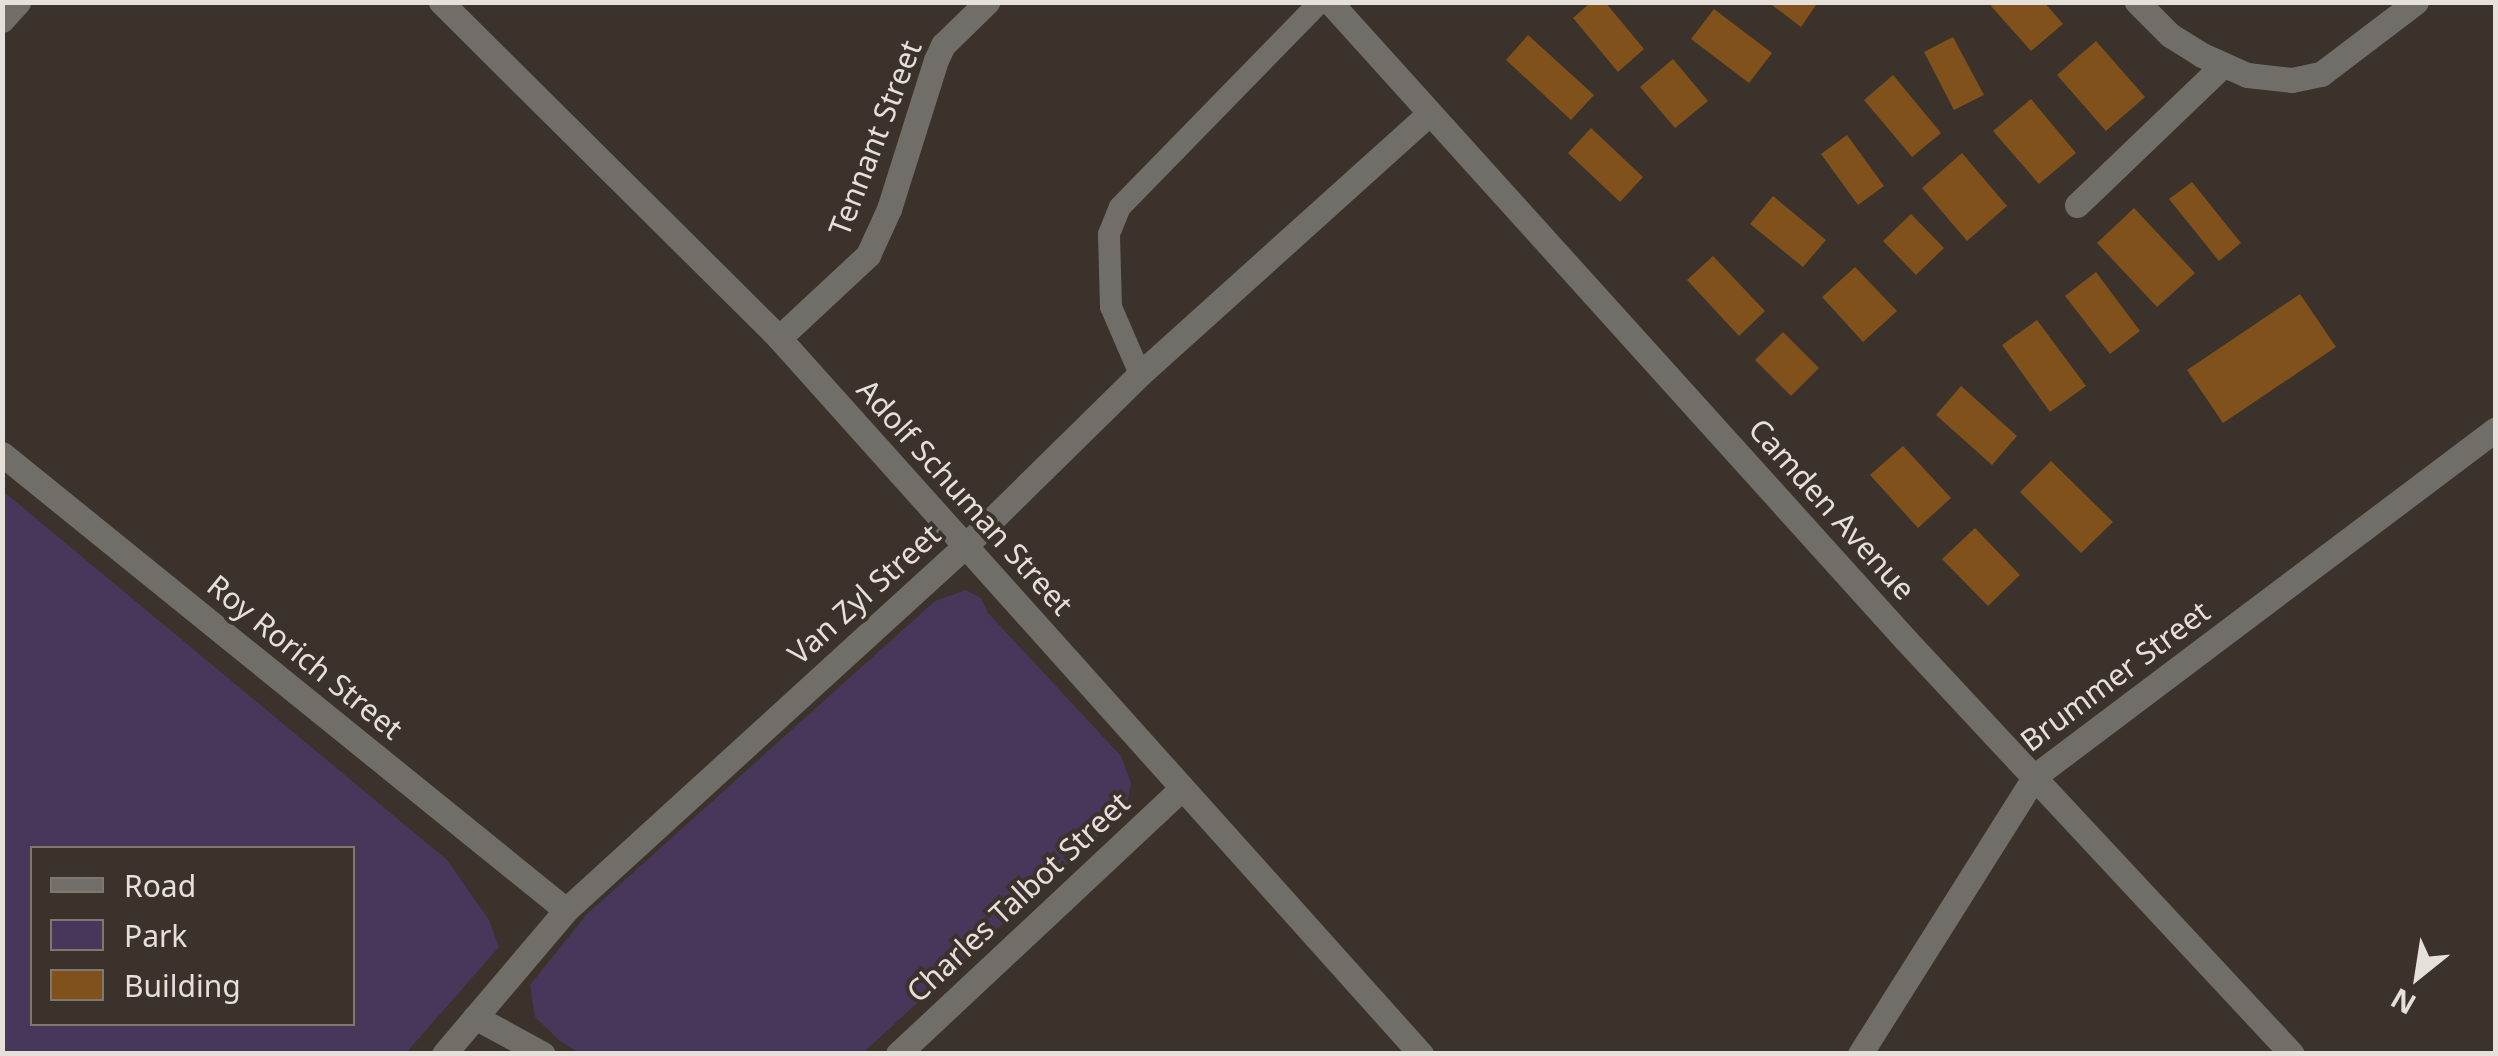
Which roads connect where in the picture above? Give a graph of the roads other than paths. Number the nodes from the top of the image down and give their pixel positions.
1 (18, 2) edge
2 (441, 2) edge
3 (987, 2) edge
4 (1320, 2) edge
5 (1330, 2) edge
6 (2137, 2) edge
7 (2416, 2) edge
8 (2, 20) edge
9 (2223, 65) junction
10 (1430, 113) junction
11 (2077, 205) dead end
12 (779, 338) junction
13 (1140, 374) junction
14 (2496, 429) edge
15 (2, 454) edge
16 (965, 546) junction
17 (2035, 776) junction
18 (1182, 788) junction
19 (566, 910) junction
20 (475, 1017) junction
21 (444, 1054) edge
22 (543, 1054) edge
23 (898, 1054) edge
24 (1420, 1054) edge
25 (1860, 1054) edge
26 (2292, 1054) edge

1 - 8 street
2 - 12 street, Adolf Schuman Street
3 - 12 street, Tennant Street
4 - 13 lane
5 - 10 street, Camden Avenue
6 - 9 street
7 - 9 street
9 - 11 street
10 - 13 street, Van Zyl Street
10 - 17 street, Camden Avenue
12 - 16 street, Adolf Schuman Street
13 - 16 street, Van Zyl Street
14 - 17 street, Brummer Street
15 - 19 street, Roy Rorich Street
16 - 18 street, Adolf Schuman Street
16 - 19 street, Van Zyl Street
17 - 25 street, Brummer Street
17 - 26 street, Camden Avenue
18 - 23 street, Charles Talbot Street
18 - 24 street, Adolf Schuman Street
19 - 20 street, Van Zyl Street
20 - 21 street, Van Zyl Street
20 - 22 street

